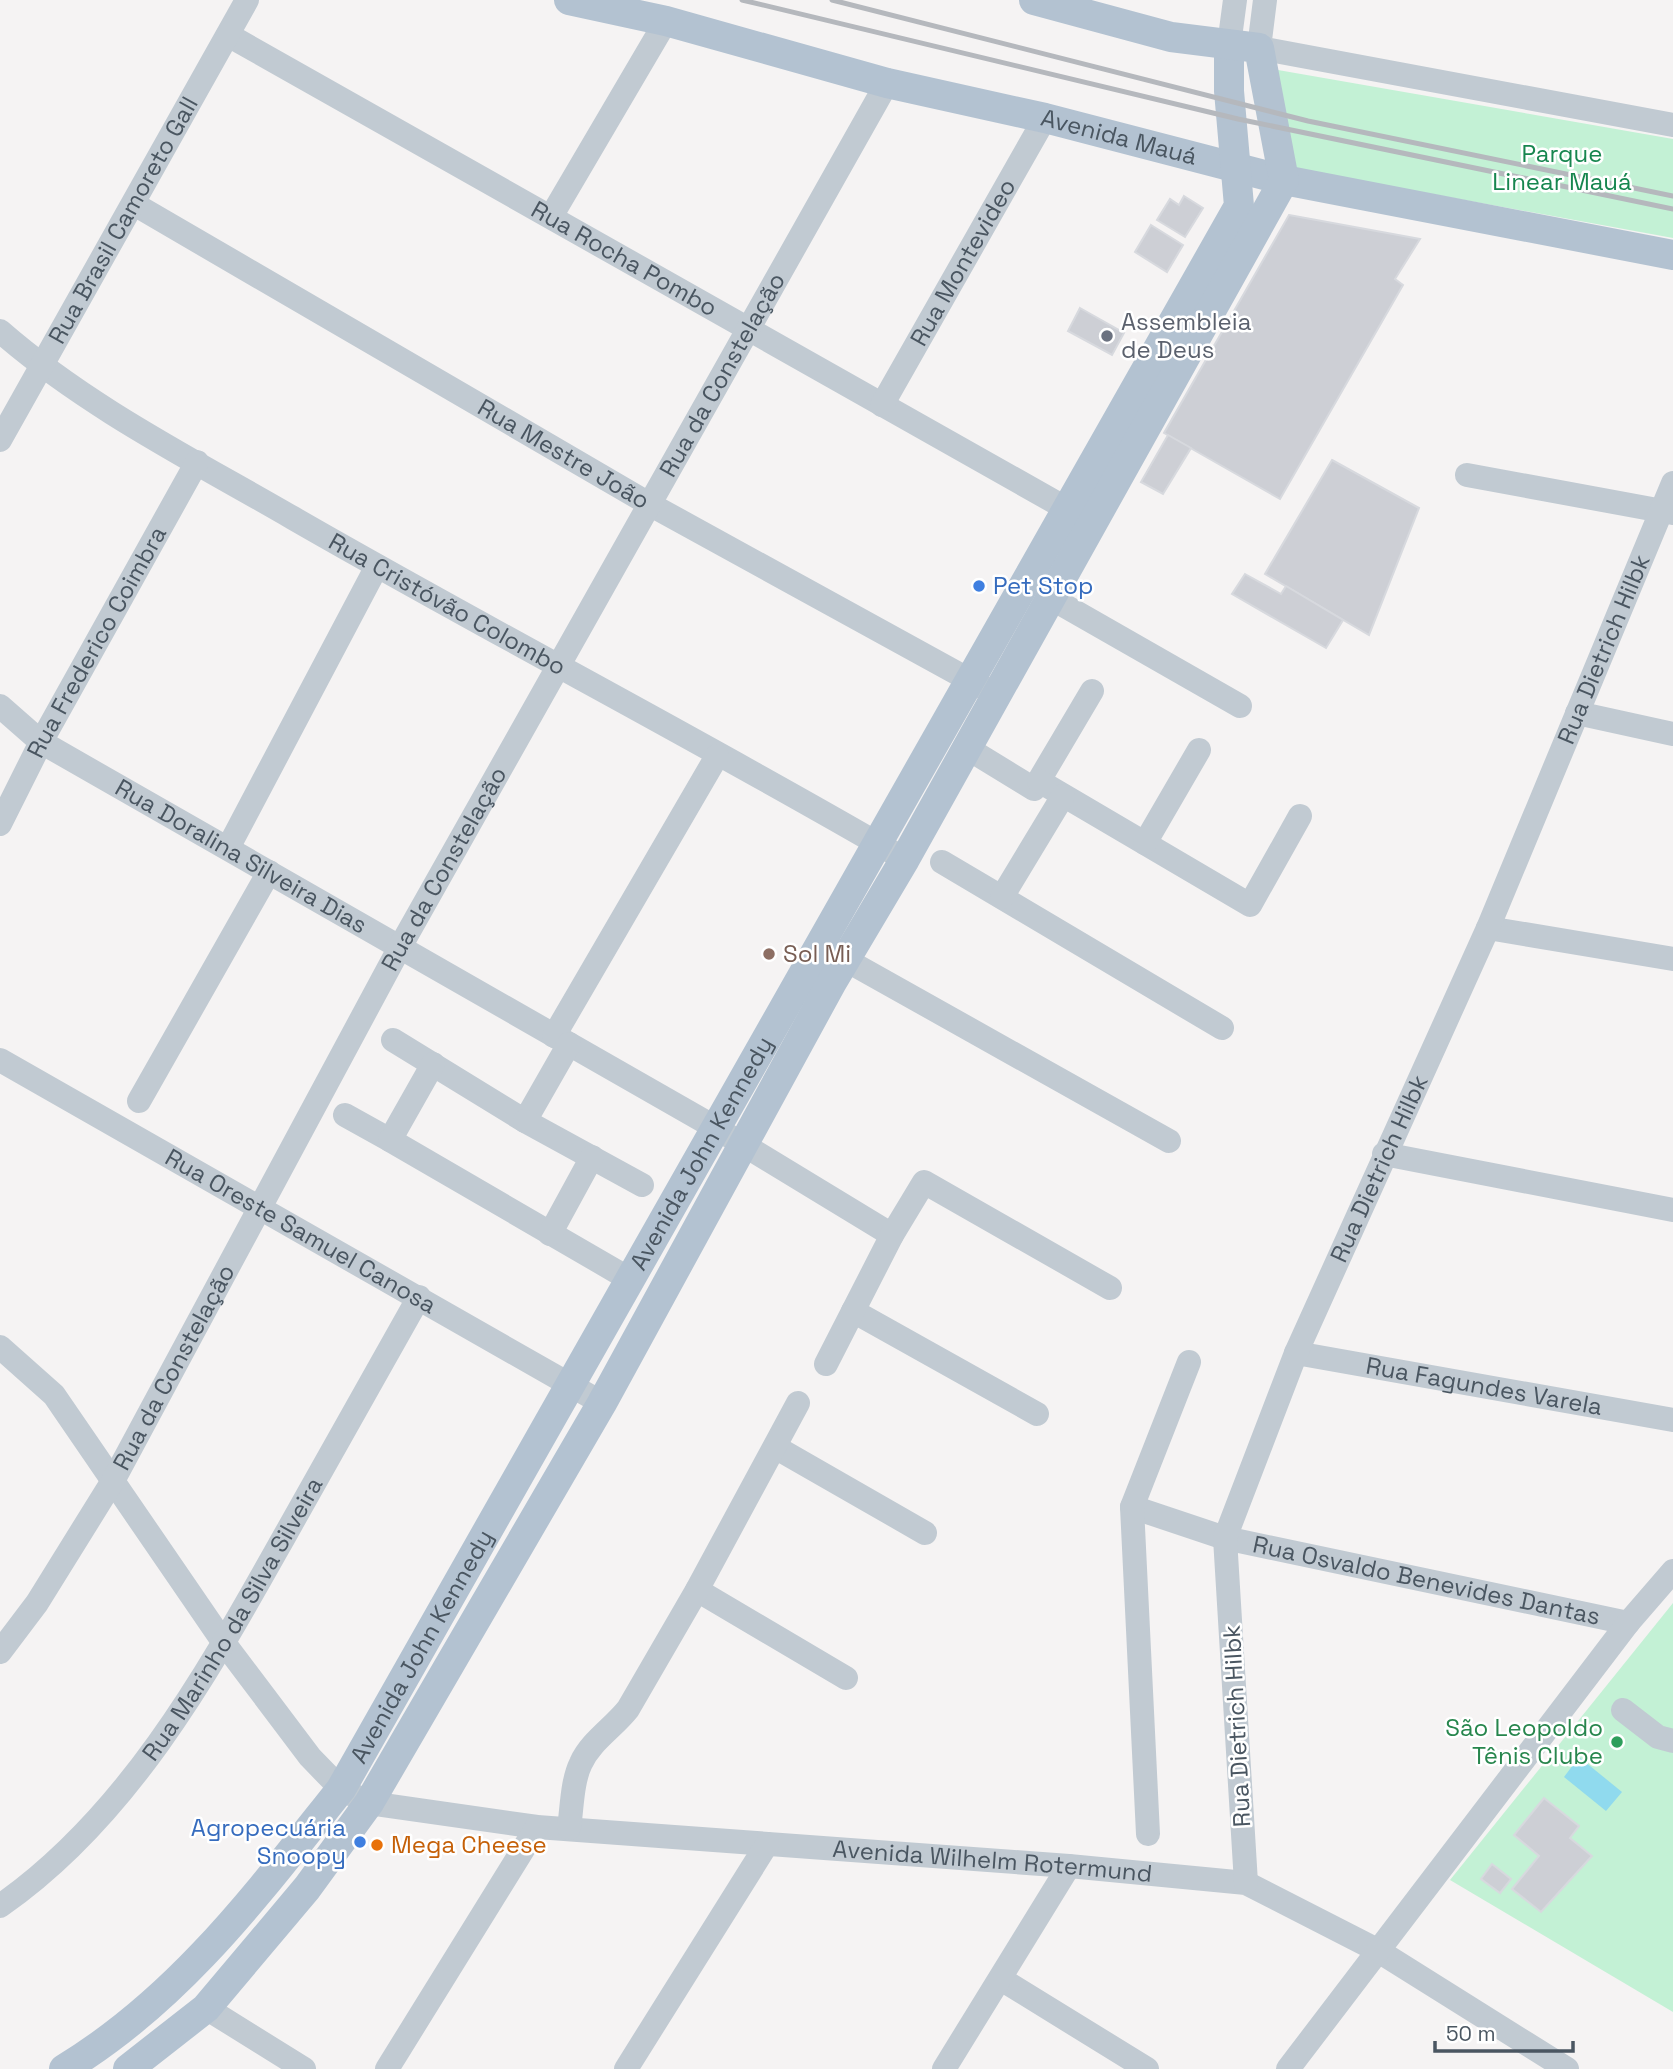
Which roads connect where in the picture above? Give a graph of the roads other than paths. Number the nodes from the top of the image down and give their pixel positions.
1 (247, 0) edge
2 (569, 0) edge
3 (1034, 0) edge
4 (1235, 0) edge
5 (1265, 0) edge
6 (666, 21) junction
7 (228, 35) junction
8 (1229, 45) junction
9 (1259, 48) junction
10 (887, 83) junction
11 (1045, 118) junction
12 (1673, 125) edge
13 (1236, 168) junction
14 (1284, 180) junction
15 (134, 204) junction
16 (552, 215) junction
17 (1673, 255) edge
18 (749, 328) junction
19 (0, 331) edge
20 (41, 366) junction
21 (882, 405) junction
22 (0, 440) edge
23 (197, 462) junction
24 (1467, 475) dead end
25 (1673, 484) edge
26 (651, 505) junction
27 (1067, 509) junction
28 (1667, 511) edge
29 (1093, 524) junction
30 (377, 566) junction
31 (1051, 598) junction
32 (559, 667) junction
33 (970, 680) junction
34 (1092, 691) dead end
35 (997, 695) junction
36 (0, 706) edge
37 (1240, 706) dead end
38 (1577, 713) junction
39 (1673, 734) edge
40 (41, 742) junction
41 (967, 748) junction
42 (1199, 751) dead end
43 (717, 756) junction
44 (1039, 781) junction
45 (1063, 796) junction
46 (1300, 816) dead end
47 (0, 824) edge
48 (1145, 843) junction
49 (878, 844) junction
50 (228, 848) junction
51 (905, 859) junction
52 (942, 862) dead end
53 (270, 872) junction
54 (1002, 897) junction
55 (1488, 928) junction
56 (400, 947) junction
57 (1673, 959) edge
58 (846, 960) junction
59 (1222, 1028) dead end
60 (393, 1040) dead end
61 (561, 1040) junction
62 (0, 1060) edge
63 (433, 1064) junction
64 (139, 1101) dead end
65 (345, 1115) dead end
66 (526, 1121) junction
67 (716, 1128) junction
68 (390, 1140) junction
69 (1169, 1141) dead end
70 (744, 1146) junction
71 (1384, 1154) junction
72 (592, 1157) junction
73 (642, 1185) dead end
74 (260, 1207) junction
75 (1673, 1210) edge
76 (550, 1234) junction
77 (892, 1236) junction
78 (631, 1280) junction
79 (1110, 1288) dead end
80 (418, 1297) junction
81 (853, 1311) junction
82 (0, 1347) edge
83 (1296, 1353) junction
84 (1189, 1362) dead end
85 (826, 1364) dead end
86 (571, 1387) junction
87 (602, 1403) junction
88 (798, 1403) dead end
89 (1037, 1415) dead end
90 (1673, 1420) edge
91 (775, 1447) junction
92 (114, 1479) junction
93 (1132, 1507) junction
94 (925, 1534) dead end
95 (1226, 1538) junction
96 (1673, 1570) edge
97 (697, 1590) junction
98 (1629, 1623) junction
99 (225, 1643) junction
100 (0, 1652) edge
101 (846, 1678) dead end
102 (1623, 1710) dead end
103 (1673, 1741) edge
104 (341, 1789) junction
105 (369, 1803) junction
106 (537, 1827) junction
107 (569, 1828) junction
108 (1148, 1833) dead end
109 (767, 1844) junction
110 (1069, 1867) junction
111 (1246, 1883) junction
112 (0, 1906) edge
113 (1377, 1950) junction
114 (1001, 1979) junction
115 (206, 2008) junction
116 (1559, 2067) edge
117 (64, 2069) edge
118 (128, 2069) edge
119 (304, 2069) edge
120 (387, 2069) edge
121 (626, 2069) edge
122 (944, 2069) edge
123 (1147, 2069) edge
124 (1288, 2069) edge

1 - 7 street, Rua Brasil Camoreto Gall
2 - 6 main road, Avenida Mauá
3 - 8 main road
4 - 8 street
5 - 9 street
6 - 10 main road, Avenida Mauá
6 - 16 street
7 - 15 street, Rua Brasil Camoreto Gall
7 - 16 street, Rua Rocha Pombo
8 - 9 main road
8 - 13 main road, Avenida John Kennedy
9 - 12 street
9 - 14 main road
10 - 11 main road, Avenida Mauá
10 - 18 street, Rua da Constelação
11 - 13 main road, Avenida Mauá
11 - 21 street, Rua Montevideo
13 - 14 main road, Avenida Mauá
13 - 27 main road, Avenida John Kennedy
14 - 17 main road, Avenida Mauá
14 - 29 main road, Avenida John Kennedy
15 - 20 street, Rua Brasil Camoreto Gall
15 - 26 street, Rua Mestre João
16 - 18 street, Rua Rocha Pombo
18 - 21 street, Rua Rocha Pombo
18 - 26 street, Rua da Constelação
19 - 20 street, Rua Cristóvão Colombo
20 - 22 street, Rua Brasil Camoreto Gall
20 - 23 street, Rua Cristóvão Colombo
21 - 27 street, Rua Rocha Pombo
23 - 30 street, Rua Cristóvão Colombo
23 - 40 street, Rua Frederico Coimbra
24 - 28 street
25 - 28 street, Rua Dietrich Hilbk
26 - 32 street, Rua da Constelação
26 - 33 street, Rua Mestre João
27 - 29 street, Rua Rocha Pombo
27 - 33 main road, Avenida John Kennedy
28 - 38 street, Rua Dietrich Hilbk
29 - 31 main road, Avenida John Kennedy
30 - 32 street, Rua Cristóvão Colombo
30 - 50 street
31 - 35 main road, Avenida John Kennedy
31 - 37 street
32 - 43 street, Rua Cristóvão Colombo
32 - 56 street, Rua da Constelação
33 - 35 street, Rua Mestre João
33 - 49 main road, Avenida John Kennedy
34 - 44 street
35 - 41 main road, Avenida John Kennedy
36 - 40 street, Rua Doralina Silveira Dias
38 - 39 street
38 - 55 street, Rua Dietrich Hilbk
40 - 47 street, Rua Frederico Coimbra
40 - 50 street, Rua Doralina Silveira Dias
41 - 44 street
41 - 51 main road, Avenida John Kennedy
42 - 48 street
43 - 49 street, Rua Cristóvão Colombo
43 - 61 street
44 - 45 street
45 - 48 street
45 - 54 street
46 - 48 street
49 - 51 street, Rua Cristóvão Colombo
49 - 67 main road, Avenida John Kennedy
50 - 53 street, Rua Doralina Silveira Dias
51 - 58 main road, Avenida John Kennedy
52 - 54 street
53 - 56 street, Rua Doralina Silveira Dias
53 - 64 street
54 - 59 street
55 - 57 street
55 - 71 street, Rua Dietrich Hilbk
56 - 61 street, Rua Doralina Silveira Dias
56 - 74 street, Rua da Constelação
58 - 69 street
58 - 70 main road, Avenida John Kennedy
60 - 63 street
61 - 66 street
61 - 67 street, Rua Doralina Silveira Dias
62 - 74 street, Rua Oreste Samuel Canosa
63 - 66 street
63 - 68 street
65 - 68 street
66 - 72 street
67 - 70 street, Rua Doralina Silveira Dias
67 - 78 main road, Avenida John Kennedy
68 - 76 street
70 - 77 street, Rua Doralina Silveira Dias
70 - 87 main road, Avenida John Kennedy
71 - 75 street
71 - 83 street, Rua Dietrich Hilbk
72 - 73 street
72 - 76 street
74 - 80 street, Rua Oreste Samuel Canosa
74 - 92 street, Rua da Constelação
76 - 78 street
77 - 79 street
77 - 81 street
78 - 86 main road, Avenida John Kennedy
80 - 86 street, Rua Oreste Samuel Canosa
80 - 99 street, Rua Marinho da Silva Silveira
81 - 85 street
81 - 89 street
82 - 92 street, Avenida Wilhelm Rotermund
83 - 90 street, Rua Fagundes Varela
83 - 95 street, Rua Dietrich Hilbk
84 - 93 street
86 - 87 street, Rua Oreste Samuel Canosa
86 - 104 main road, Avenida John Kennedy
87 - 105 main road, Avenida John Kennedy
88 - 91 street
91 - 94 street
91 - 97 street
92 - 99 street, Avenida Wilhelm Rotermund
92 - 100 street, Rua da Constelação
93 - 95 street, Rua Osvaldo Benevides Dantas
93 - 108 street
95 - 98 street, Rua Osvaldo Benevides Dantas
95 - 111 street, Rua Dietrich Hilbk
96 - 98 street
97 - 101 street
97 - 107 street
98 - 113 street
99 - 104 street, Avenida Wilhelm Rotermund
99 - 112 street, Rua Marinho da Silva Silveira
102 - 103 street
104 - 105 street, Avenida Wilhelm Rotermund
104 - 117 main road, Avenida John Kennedy
105 - 106 street, Avenida Wilhelm Rotermund
105 - 115 main road, Avenida John Kennedy
106 - 107 street, Avenida Wilhelm Rotermund
106 - 120 street
107 - 109 street, Avenida Wilhelm Rotermund
109 - 110 street, Avenida Wilhelm Rotermund
109 - 121 street
110 - 111 street, Avenida Wilhelm Rotermund
110 - 114 street
111 - 113 street, Avenida Wilhelm Rotermund
113 - 116 street, Avenida Wilhelm Rotermund
113 - 124 street
114 - 122 street
114 - 123 street
115 - 118 main road, Avenida John Kennedy
115 - 119 street

